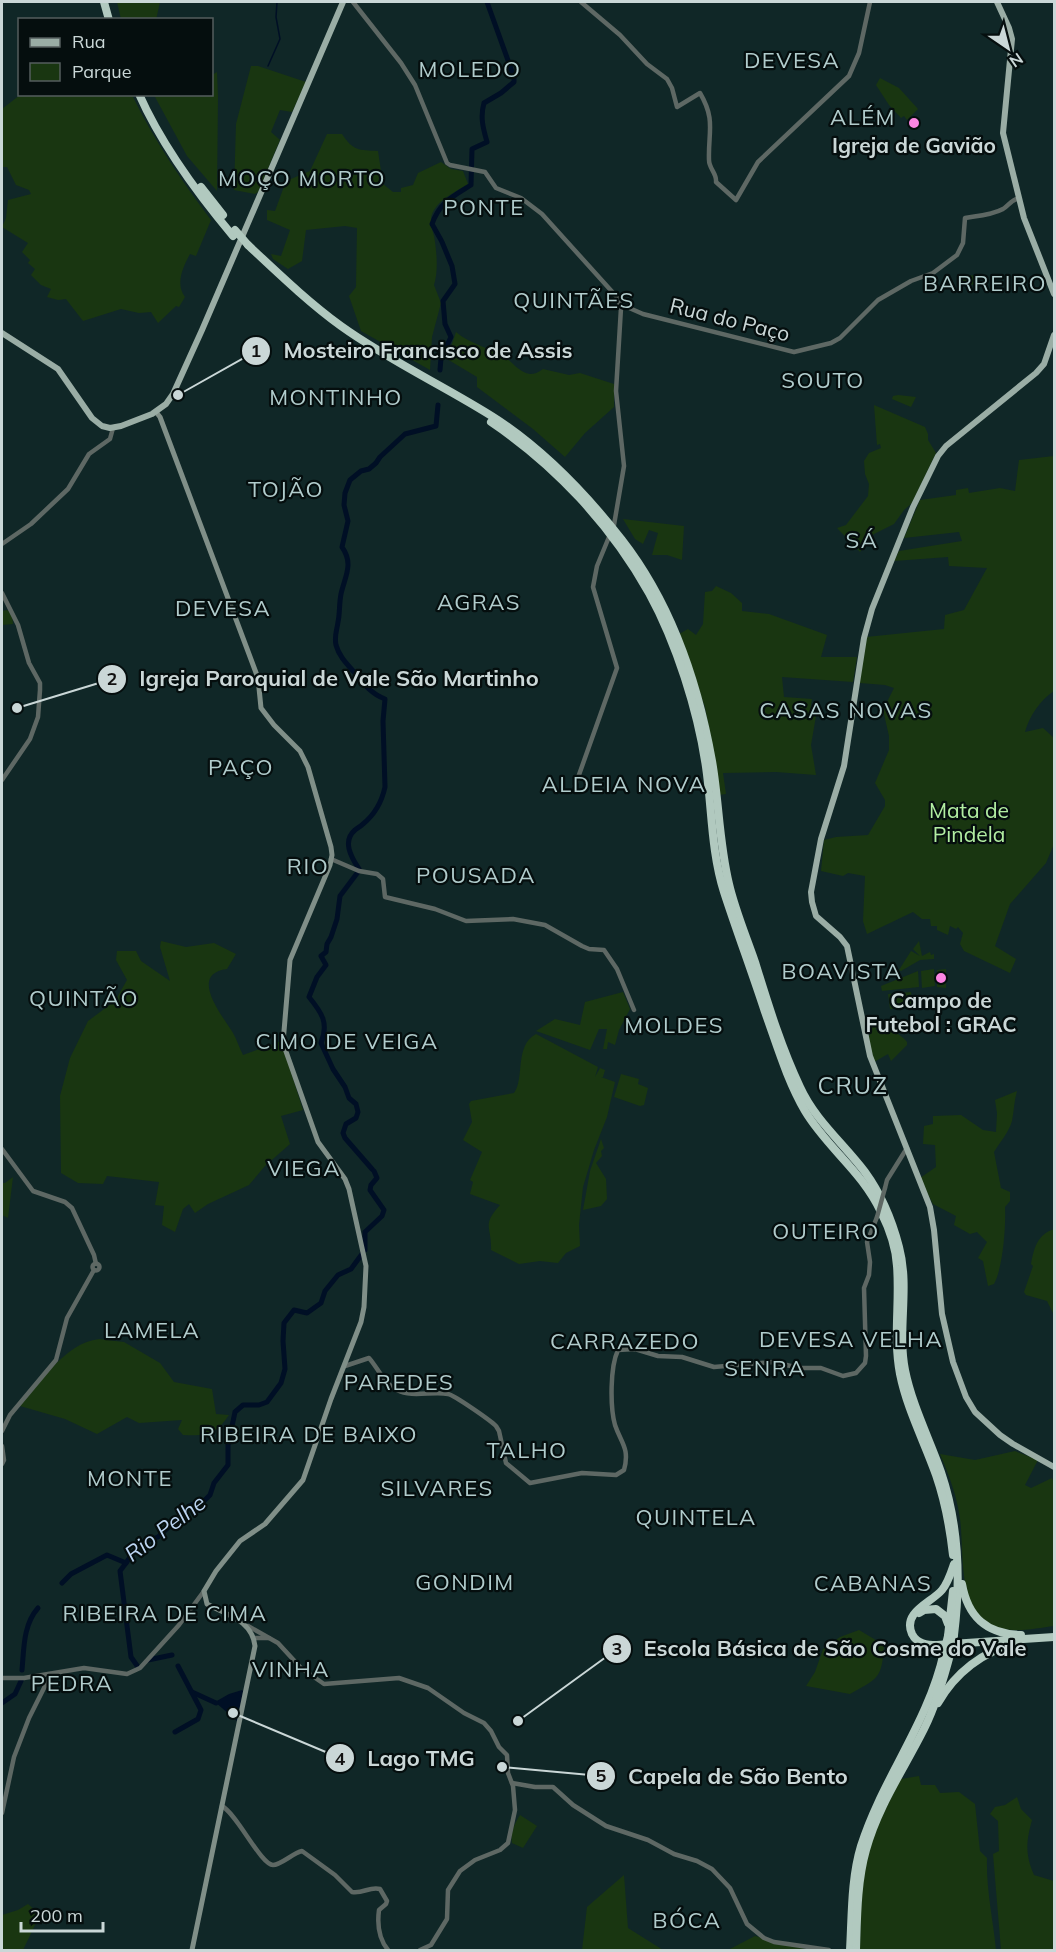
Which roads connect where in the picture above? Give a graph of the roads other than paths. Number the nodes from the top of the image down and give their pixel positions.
1 (104, 2) edge
2 (109, 2) edge
3 (343, 2) edge
4 (353, 2) edge
5 (581, 2) edge
6 (870, 2) edge
7 (997, 2) edge
8 (108, 18) edge
9 (113, 18) edge
10 (141, 96) edge
11 (146, 96) edge
12 (1019, 198) junction
13 (240, 240) junction
14 (1054, 294) edge
15 (624, 307) junction
16 (2, 333) edge
17 (1054, 336) edge
18 (159, 418) junction
19 (113, 428) junction
20 (614, 525) dead end
21 (609, 537) dead end
22 (2, 544) edge
23 (2, 593) edge
24 (2, 780) edge
25 (575, 786) dead end
26 (331, 858) junction
27 (634, 1010) dead end
28 (2, 1149) edge
29 (908, 1151) junction
30 (345, 1366) junction
31 (2, 1431) edge
32 (2, 1446) edge
33 (2, 1463) edge
34 (1053, 1466) edge
35 (956, 1565) junction
36 (204, 1591) junction
37 (206, 1601) junction
38 (196, 1603) junction
39 (248, 1626) junction
40 (950, 1633) junction
41 (1054, 1635) edge
42 (263, 1637) junction
43 (1034, 1637) junction
44 (254, 1638) junction
45 (255, 1646) junction
46 (948, 1651) junction
47 (51, 1674) junction
48 (2, 1678) edge
49 (925, 1728) junction
50 (512, 1783) junction
51 (222, 1806) junction
52 (2, 1813) edge
53 (192, 1950) edge
54 (388, 1950) edge
55 (420, 1950) edge
56 (829, 1950) edge
57 (850, 1950) edge
58 (856, 1950) edge

1 - 8 highway
2 - 9 highway
3 - 13 main road
4 - 15 street
5 - 6 street
7 - 12 main road
10 - 13 highway
11 - 13 highway
12 - 14 main road
12 - 15 street, Rua do Paço
13 - 18 main road
13 - 35 highway
15 - 20 street
16 - 19 main road
17 - 29 main road
18 - 19 main road
18 - 26 main road
19 - 22 street
21 - 25 street
23 - 24 street
26 - 27 street
26 - 30 main road
28 - 31 street
29 - 30 street, bridge
29 - 34 main road
30 - 36 main road
32 - 33 street
35 - 40 highway
35 - 43 highway
35 - 43 highway
36 - 37 main road
36 - 38 street
37 - 38 street
37 - 39 main road
38 - 47 street
39 - 42 street
39 - 44 main road
40 - 43 highway
40 - 46 highway, bridge
41 - 43 highway
42 - 44 street
42 - 45 street
42 - 50 street
43 - 49 highway
44 - 45 main road
45 - 51 main road
46 - 49 highway
46 - 57 highway
47 - 48 street
47 - 52 street
49 - 58 highway
50 - 55 street
50 - 56 street
51 - 53 main road
51 - 54 street

